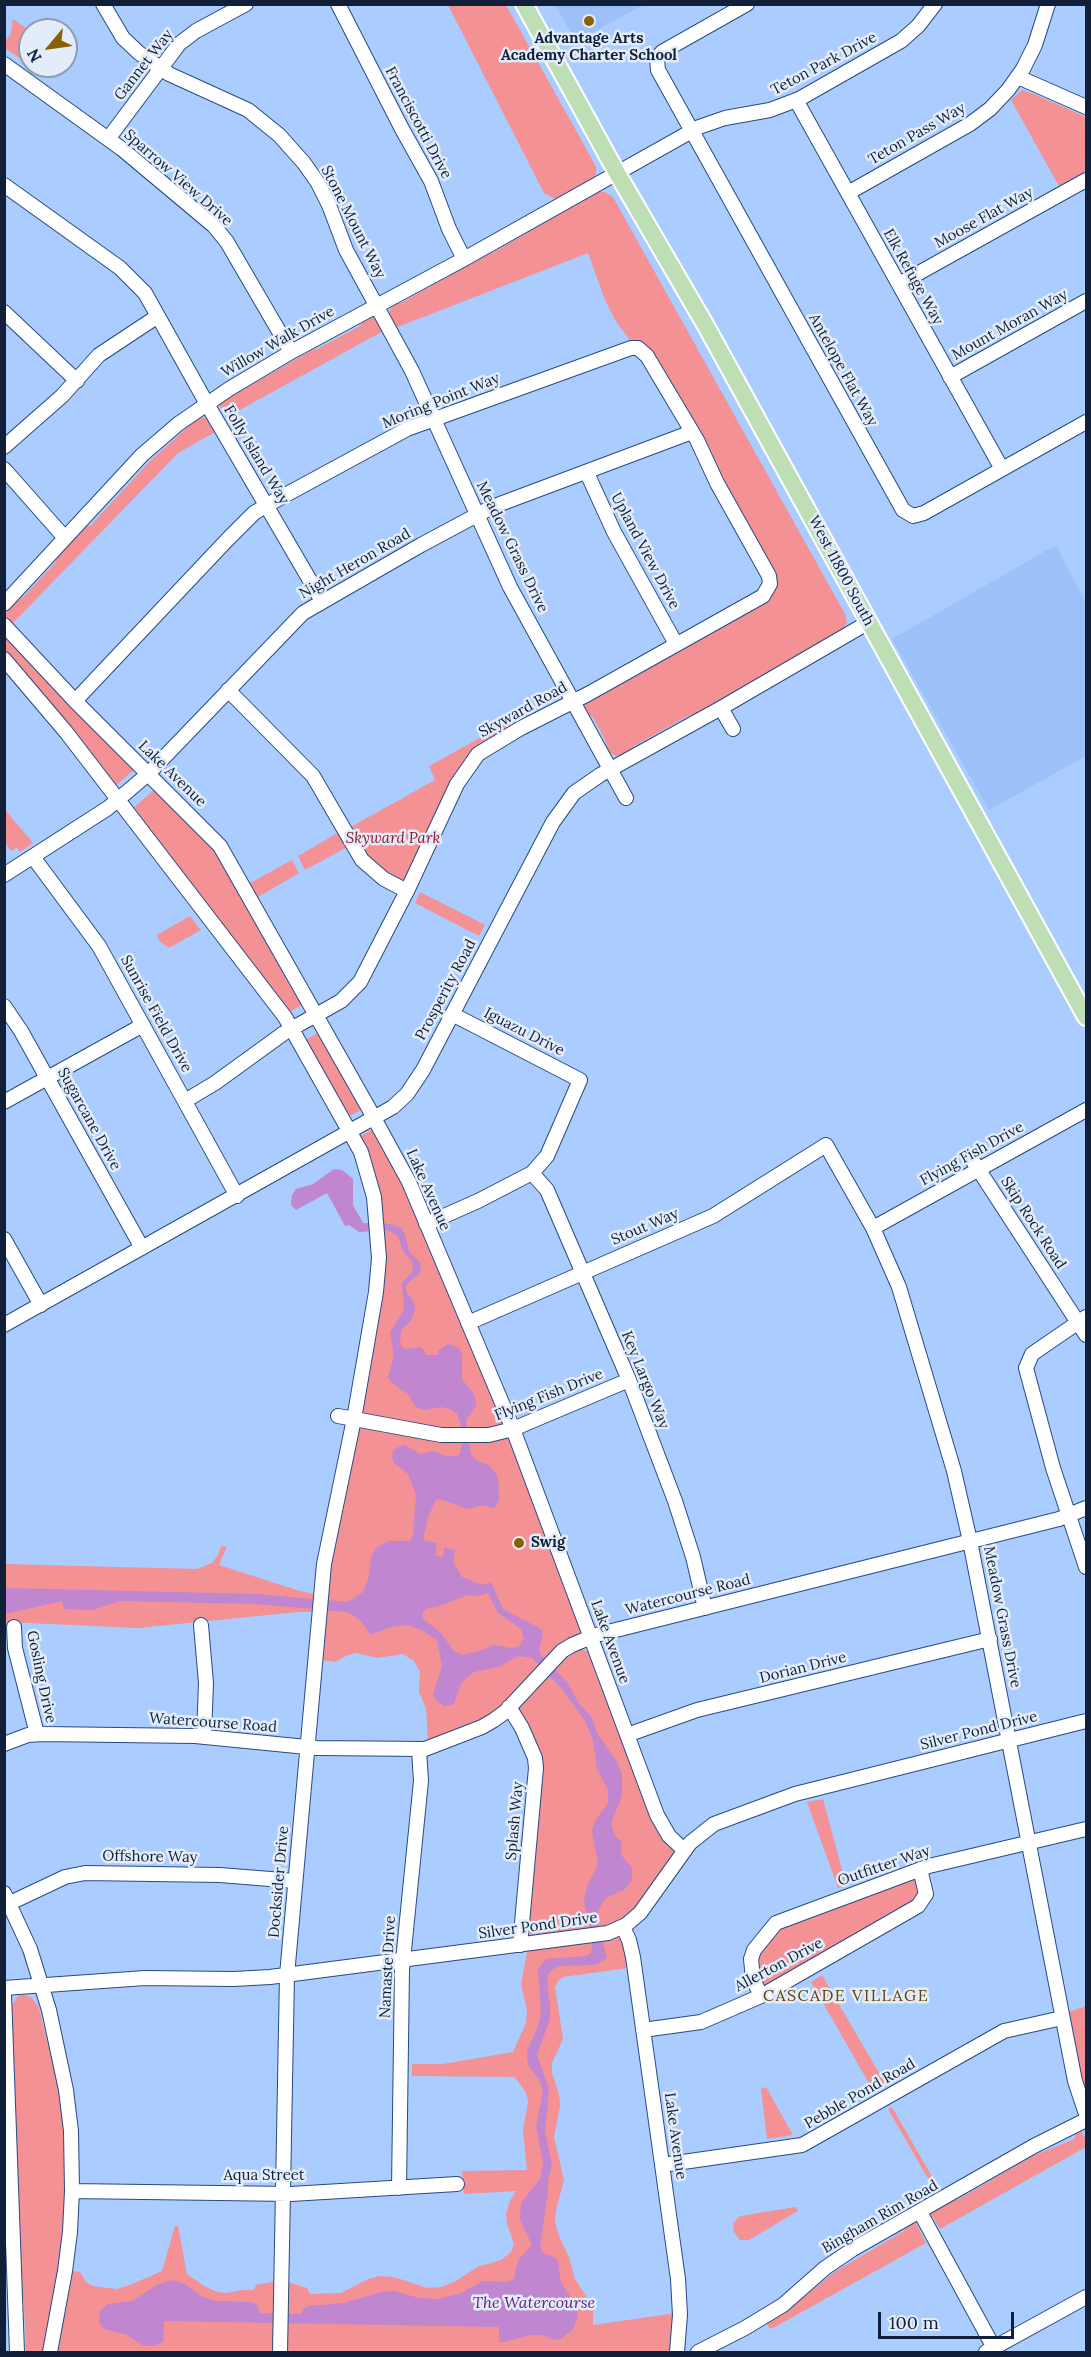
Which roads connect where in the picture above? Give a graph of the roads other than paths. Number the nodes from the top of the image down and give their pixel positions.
1 (103, 4) edge
2 (246, 4) edge
3 (338, 4) edge
4 (524, 4) edge
5 (747, 4) edge
6 (935, 4) edge
7 (1048, 4) edge
8 (228, 8) edge
9 (4, 64) edge
10 (161, 68) junction
11 (1018, 77) junction
12 (796, 100) junction
13 (1086, 107) edge
14 (691, 131) junction
15 (108, 139) junction
16 (617, 173) junction
17 (1086, 180) edge
18 (4, 185) edge
19 (848, 193) junction
20 (464, 259) junction
21 (898, 284) junction
22 (1086, 301) edge
23 (377, 305) junction
24 (4, 312) edge
25 (159, 316) junction
26 (291, 352) junction
27 (950, 377) junction
28 (77, 381) junction
29 (207, 404) junction
30 (434, 419) junction
31 (1086, 422) edge
32 (692, 432) junction
33 (4, 447) edge
34 (4, 469) edge
35 (1002, 469) junction
36 (587, 473) junction
37 (267, 505) junction
38 (478, 514) junction
39 (65, 538) junction
40 (770, 584) joint
41 (322, 601) junction
42 (4, 604) edge
43 (868, 622) junction
44 (4, 625) edge
45 (675, 644) junction
46 (4, 659) edge
47 (228, 690) junction
48 (75, 701) junction
49 (573, 701) junction
50 (722, 708) junction
51 (733, 729) dead end
52 (610, 770) junction
53 (148, 774) junction
54 (626, 798) dead end
55 (118, 800) junction
56 (33, 857) junction
57 (4, 875) edge
58 (407, 891) junction
59 (4, 1006) edge
60 (452, 1014) junction
61 (316, 1015) junction
62 (1086, 1017) edge
63 (143, 1025) junction
64 (291, 1029) junction
65 (47, 1078) junction
66 (4, 1101) edge
67 (185, 1101) junction
68 (1086, 1110) edge
69 (375, 1119) junction
70 (350, 1132) junction
71 (826, 1144) joint
72 (975, 1164) junction
73 (532, 1173) junction
74 (237, 1196) junction
75 (426, 1224) junction
76 (873, 1228) junction
77 (4, 1239) edge
78 (142, 1248) junction
79 (583, 1271) junction
80 (41, 1305) junction
81 (1082, 1320) edge
82 (468, 1323) junction
83 (4, 1325) edge
84 (1086, 1335) edge
85 (629, 1380) junction
86 (338, 1416) dead end
87 (354, 1419) junction
88 (513, 1429) junction
89 (1086, 1508) edge
90 (1070, 1516) junction
91 (970, 1540) junction
92 (1086, 1567) edge
93 (705, 1608) junction
94 (201, 1625) dead end
95 (14, 1627) dead end
96 (591, 1637) junction
97 (990, 1639) junction
98 (509, 1707) junction
99 (1086, 1721) edge
100 (37, 1734) junction
101 (627, 1735) junction
102 (204, 1736) junction
103 (1009, 1740) junction
104 (4, 1744) edge
105 (308, 1747) junction
106 (419, 1750) junction
107 (1086, 1829) edge
108 (1029, 1842) junction
109 (684, 1851) junction
110 (920, 1869) junction
111 (295, 1881) junction
112 (7, 1898) edge
113 (623, 1927) junction
114 (520, 1945) junction
115 (404, 1960) junction
116 (287, 1975) junction
117 (41, 1985) junction
118 (4, 1988) edge
119 (4, 1994) edge
120 (760, 1996) junction
121 (1062, 2018) junction
122 (643, 2030) junction
123 (1086, 2114) edge
124 (1086, 2120) edge
125 (662, 2165) junction
126 (457, 2184) dead end
127 (399, 2188) junction
128 (72, 2191) junction
129 (283, 2194) junction
130 (920, 2212) junction
131 (1086, 2297) edge
132 (990, 2350) edge
133 (280, 2351) edge
134 (17, 2352) edge
135 (50, 2352) edge
136 (677, 2352) edge
137 (698, 2352) edge

1 - 10 street, Stone Mount Way
2 - 8 street, Gannet Way
3 - 20 street, Franciscotti Drive
4 - 16 main road, West 11800 South
5 - 14 street, Antelope Flat Way
6 - 12 street, Teton Park Drive
7 - 11 street, Teton Pass Way
8 - 10 street, Gannet Way
9 - 15 street, Sparrow View Drive
10 - 15 street, Gannet Way
10 - 23 street, Stone Mount Way
11 - 13 street
11 - 19 street, Teton Pass Way
12 - 14 street, Teton Park Drive
12 - 19 street, Elk Refuge Way
14 - 16 street, Teton Park Drive
14 - 35 street, Antelope Flat Way
15 - 26 street, Sparrow View Drive
16 - 20 street, Willow Walk Drive
16 - 43 main road, West 11800 South
17 - 21 street, Moose Flat Way
18 - 25 street, Folly Island Way
19 - 21 street, Elk Refuge Way
20 - 23 street, Willow Walk Drive
21 - 27 street, Elk Refuge Way
22 - 27 street, Mount Moran Way
23 - 26 street, Willow Walk Drive
23 - 30 street, Meadow Grass Drive
24 - 28 street
25 - 28 street
25 - 29 street, Folly Island Way
26 - 29 street, Willow Walk Drive
27 - 35 street, Elk Refuge Way
28 - 33 street
29 - 37 street, Folly Island Way
29 - 39 street, Willow Walk Drive
30 - 32 street, Moring Point Way
30 - 37 street, Moring Point Way
30 - 38 street, Meadow Grass Drive
31 - 35 street, Antelope Flat Way
32 - 36 street, Night Heron Road
32 - 40 street, Moring Point Way
34 - 39 street
36 - 38 street, Night Heron Road
36 - 45 street, Upland View Drive
37 - 41 street, Folly Island Way
37 - 48 street, Moring Point Way
38 - 41 street, Night Heron Road
38 - 49 street, Meadow Grass Drive
39 - 42 street, Willow Walk Drive
40 - 45 street, Skyward Road
41 - 47 street, Night Heron Road
43 - 50 street, Prosperity Road
43 - 62 main road, West 11800 South
44 - 48 street, Lake Avenue
45 - 49 street, Skyward Road
46 - 55 street
47 - 53 street, Night Heron Road
47 - 58 street
48 - 53 street, Lake Avenue
49 - 52 street, Meadow Grass Drive
49 - 58 street, Skyward Road
50 - 51 street
50 - 52 street, Prosperity Road
52 - 54 street, Meadow Grass Drive
52 - 60 street, Prosperity Road
53 - 55 street, Night Heron Road
53 - 61 street, Lake Avenue
55 - 56 street, Night Heron Road
55 - 64 street
56 - 57 street, Night Heron Road
56 - 63 street, Sunrise Field Drive
58 - 61 street, Skyward Road
59 - 65 street, Sugarcane Drive
60 - 69 street, Prosperity Road
60 - 73 street, Iguazu Drive
61 - 64 street, Skyward Road
61 - 69 street, Lake Avenue
63 - 65 street
63 - 67 street, Sunrise Field Drive
64 - 67 street, Skyward Road
64 - 70 street
65 - 66 street
65 - 78 street, Sugarcane Drive
67 - 74 street, Sunrise Field Drive
68 - 72 street, Flying Fish Drive
69 - 70 street, Prosperity Road
69 - 75 street, Lake Avenue
70 - 74 street, Prosperity Road
70 - 87 street
71 - 76 street, Meadow Grass Drive
71 - 79 street, Stout Way
72 - 76 street, Flying Fish Drive
72 - 81 street, Skip Rock Road
73 - 75 street
73 - 79 street, Key Largo Way
74 - 78 street, Prosperity Road
75 - 82 street, Lake Avenue
76 - 91 street, Meadow Grass Drive
77 - 80 street
78 - 80 street, Prosperity Road
79 - 82 street, Stout Way
79 - 85 street, Key Largo Way
80 - 83 street, Prosperity Road
81 - 84 street, Skip Rock Road
81 - 90 street
82 - 88 street, Lake Avenue
85 - 88 street, Flying Fish Drive
85 - 93 street, Key Largo Way
86 - 87 street, Flying Fish Drive
87 - 88 street, Flying Fish Drive
87 - 105 street, Docksider Drive
88 - 96 street, Lake Avenue
89 - 90 street, Watercourse Road
90 - 91 street, Watercourse Road
90 - 92 street
91 - 93 street, Watercourse Road
91 - 97 street, Meadow Grass Drive
93 - 96 street, Watercourse Road
94 - 102 street
95 - 100 street, Gosling Drive
96 - 98 street, Watercourse Road
96 - 101 street, Lake Avenue
97 - 101 street, Dorian Drive
97 - 103 street, Meadow Grass Drive
98 - 106 street, Watercourse Road
98 - 114 street, Splash Way
99 - 103 street, Silver Pond Drive
100 - 102 street, Watercourse Road
100 - 104 street, Watercourse Road
101 - 109 street, Lake Avenue
102 - 105 street, Watercourse Road
103 - 108 street, Meadow Grass Drive
103 - 109 street, Silver Pond Drive
105 - 106 street, Watercourse Road
105 - 111 street, Docksider Drive
106 - 115 street, Namaste Drive
107 - 108 street, Outfitter Way
108 - 110 street, Outfitter Way
108 - 121 street, Meadow Grass Drive
109 - 113 street, Silver Pond Drive
110 - 120 street, Allerton Drive
110 - 120 street, Outfitter Way
111 - 112 street, Offshore Way
111 - 116 street, Docksider Drive
112 - 117 street
113 - 114 street, Silver Pond Drive
113 - 122 street, Lake Avenue
114 - 115 street, Silver Pond Drive
115 - 116 street, Silver Pond Drive
115 - 127 street, Namaste Drive
116 - 117 street, Silver Pond Drive
116 - 129 street, Docksider Drive
117 - 118 street, Silver Pond Drive
117 - 128 street
119 - 134 street
120 - 122 street, Allerton Drive
121 - 123 street, Meadow Grass Drive
121 - 125 street, Pebble Pond Road
122 - 125 street, Lake Avenue
124 - 130 street, Bingham Rim Road
125 - 136 street, Lake Avenue
126 - 127 street, Aqua Street
127 - 129 street, Aqua Street
128 - 129 street, Aqua Street
128 - 135 street
129 - 133 street, Docksider Drive
130 - 132 street
130 - 137 street, Bingham Rim Road
131 - 132 street

